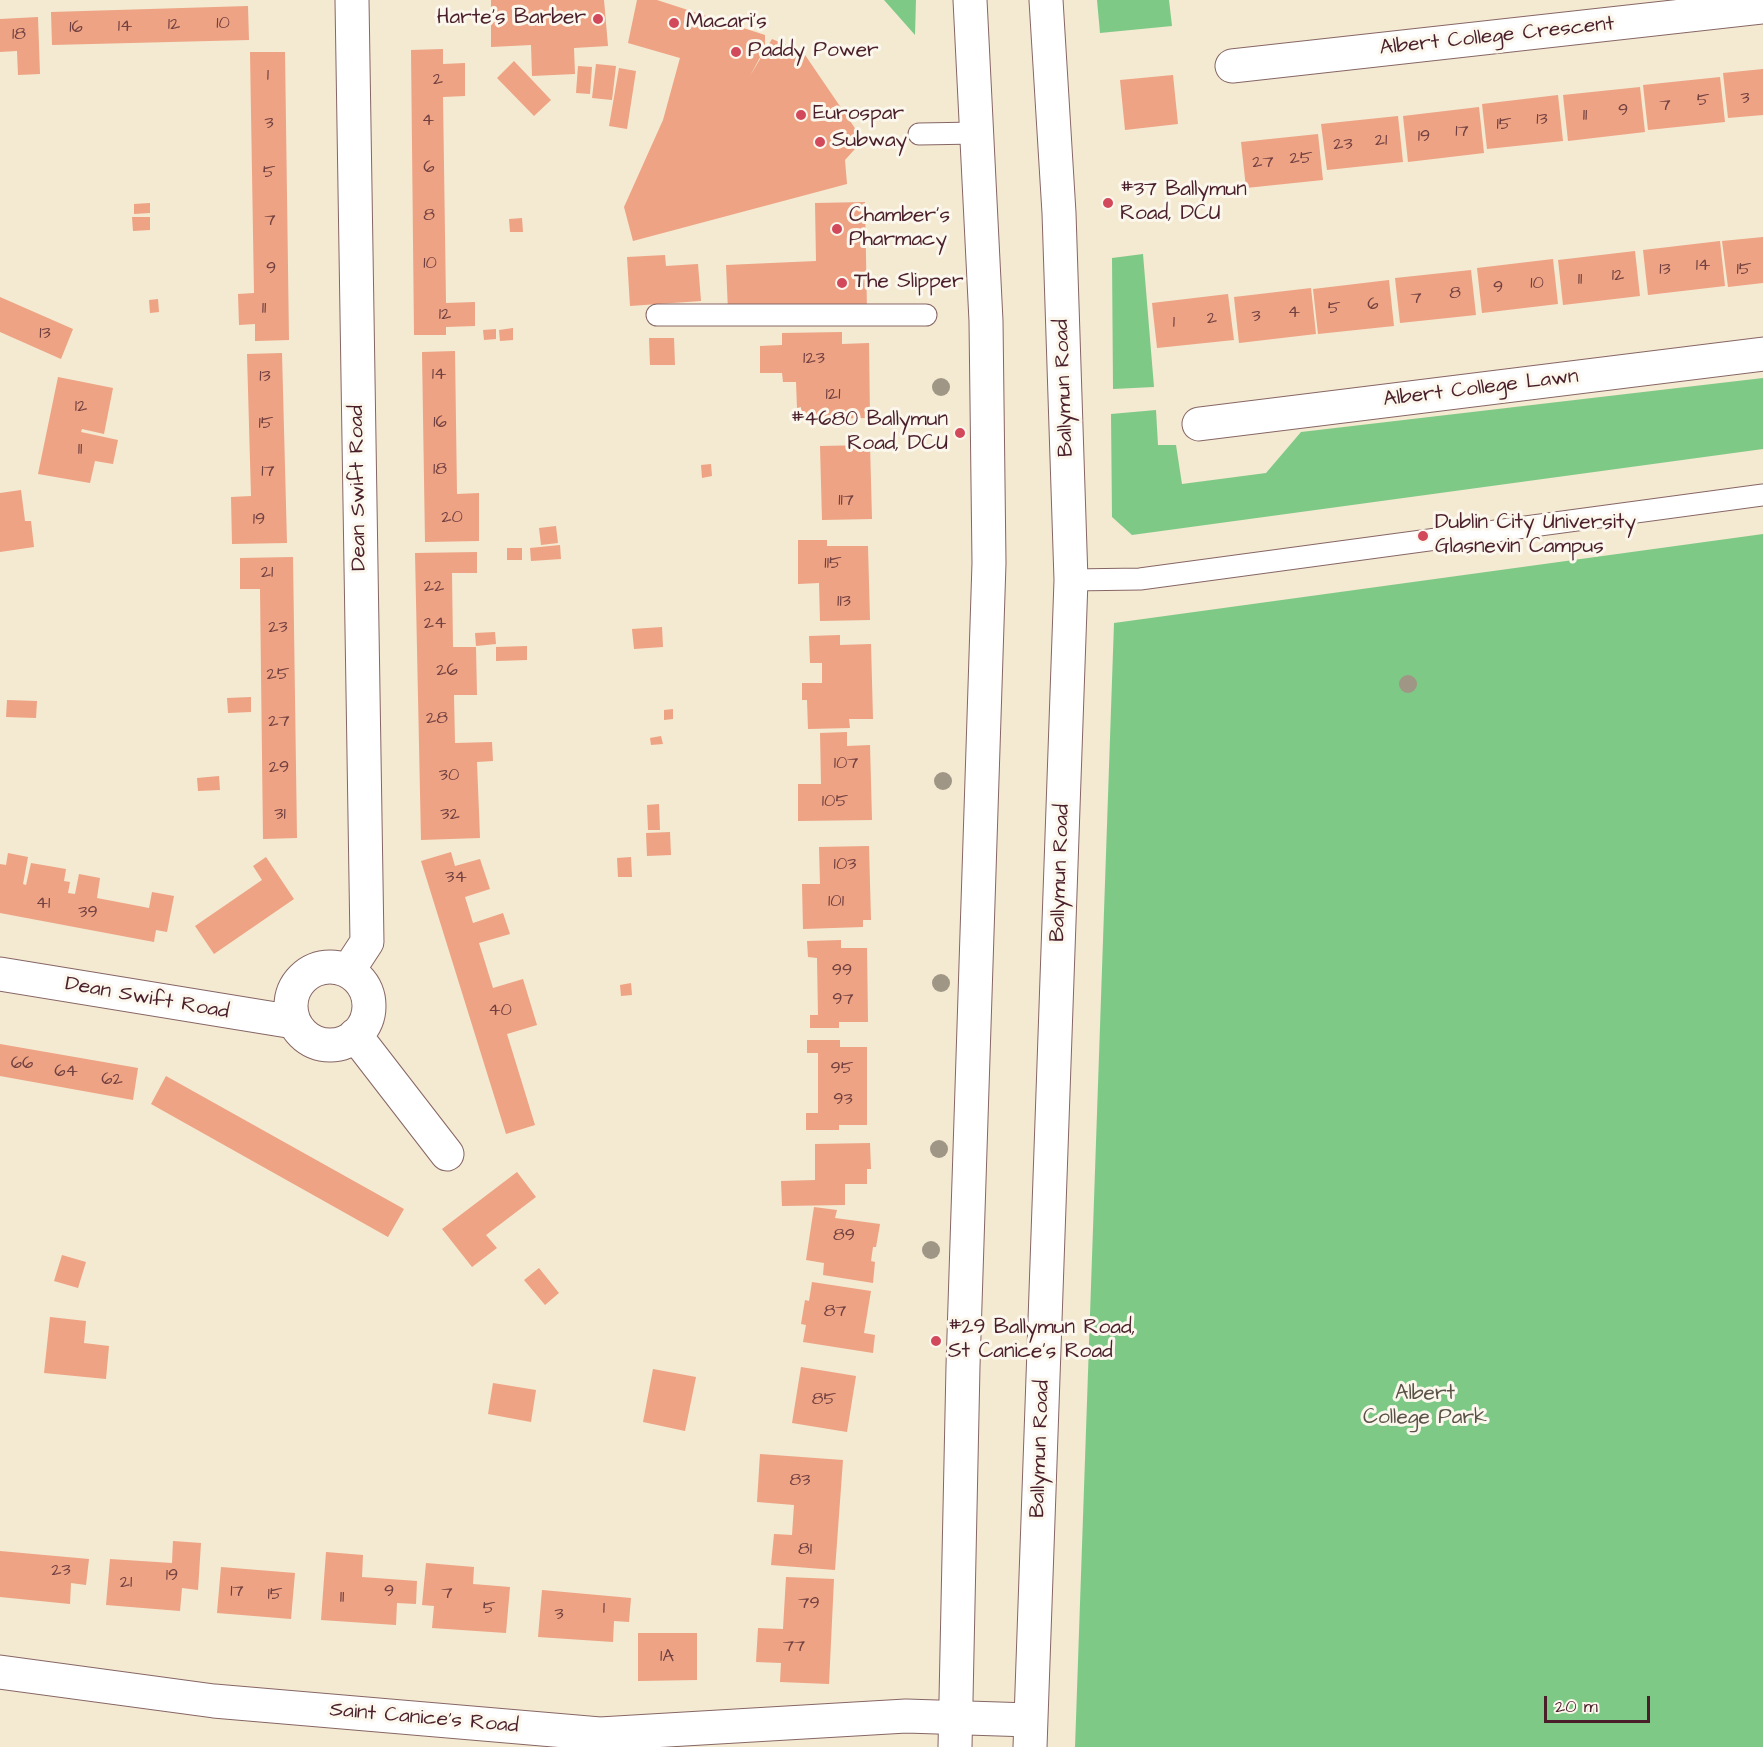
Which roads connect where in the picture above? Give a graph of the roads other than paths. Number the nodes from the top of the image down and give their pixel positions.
1 (352, 0) edge
2 (970, 0) edge
3 (1046, 0) edge
4 (1763, 7) edge
5 (1232, 66) dead end
6 (976, 133) junction
7 (919, 134) dead end
8 (657, 315) dead end
9 (926, 315) dead end
10 (1763, 354) edge
11 (1199, 424) dead end
12 (1763, 495) edge
13 (1071, 579) junction
14 (348, 971) junction
15 (0, 974) edge
16 (294, 1022) junction
17 (355, 1035) junction
18 (447, 1154) dead end
19 (0, 1672) edge
20 (955, 1732) edge
21 (1030, 1734) edge

1 - 14 street, Dean Swift Road
2 - 6 street
3 - 13 street, Ballymun Road
4 - 5 street, Albert College Crescent
6 - 7 lane
6 - 20 street
8 - 9 lane
10 - 11 street, Albert College Lawn
12 - 13 lane
13 - 21 street, Ballymun Road
14 - 16 street
14 - 17 street
15 - 16 street, Dean Swift Road
16 - 17 street
17 - 18 street
19 - 20 street, Saint Canice's Road
20 - 21 street, Saint Canice's Road

